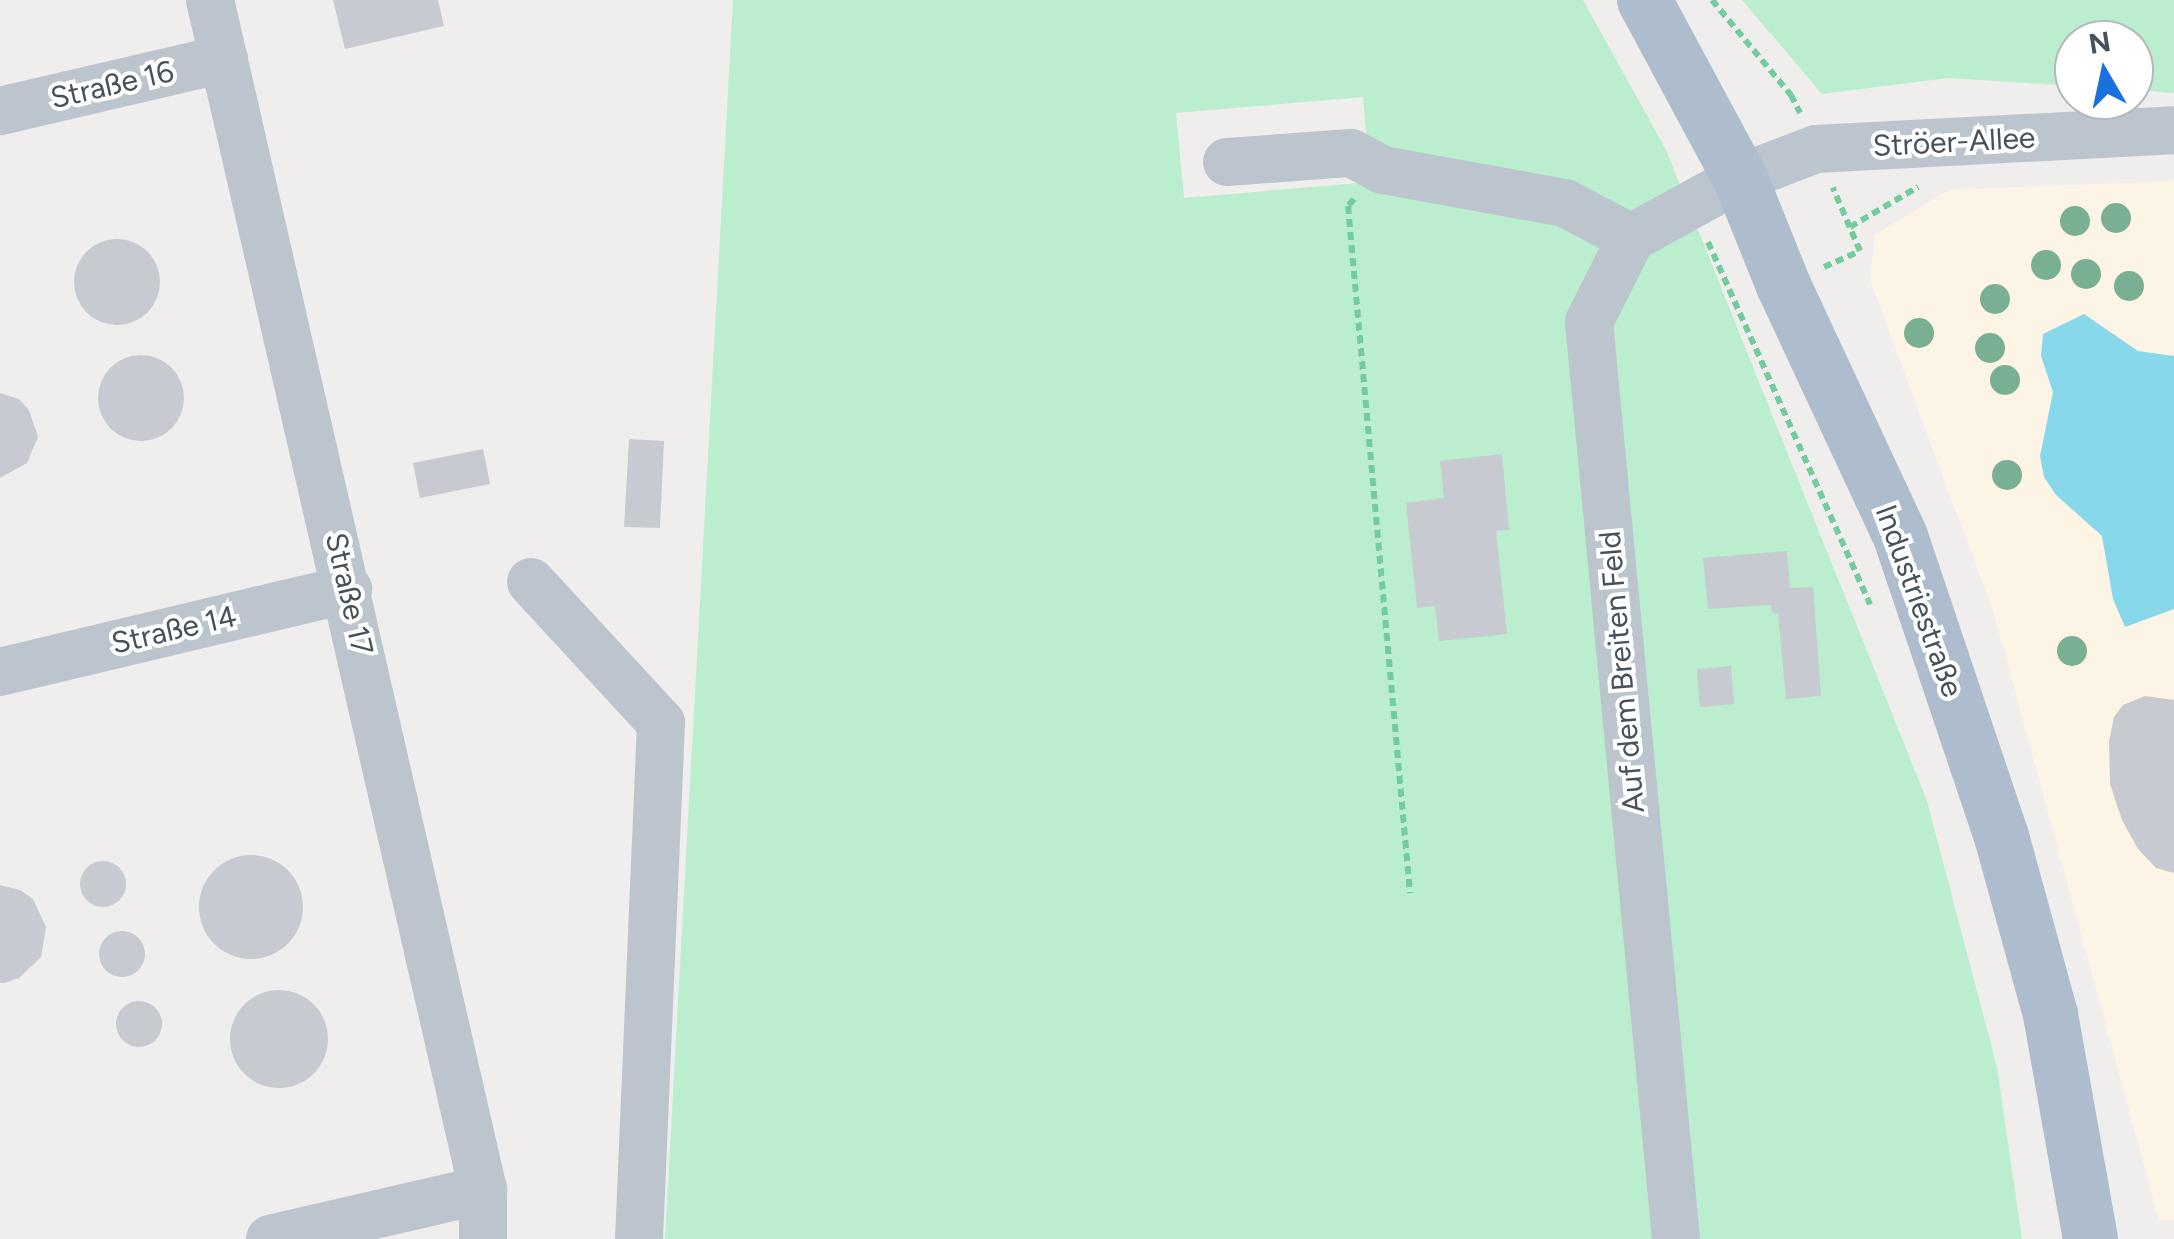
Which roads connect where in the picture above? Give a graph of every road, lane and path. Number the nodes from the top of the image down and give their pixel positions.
1 (210, 0) edge
2 (1644, 0) edge
3 (224, 59) junction
4 (0, 111) edge
5 (2174, 130) edge
6 (1227, 162) dead end
7 (1383, 170) junction
8 (1740, 178) junction
9 (1691, 204) junction
10 (1631, 238) junction
11 (531, 582) dead end
12 (348, 588) junction
13 (1871, 607) dead end
14 (0, 672) edge
15 (1410, 892) dead end
16 (483, 1190) junction
17 (270, 1239) edge
18 (483, 1239) edge
19 (639, 1239) edge
20 (1676, 1239) edge
21 (2090, 1239) edge

1 - 3 street, Straße 17
2 - 8 main road, Industriestraße
3 - 4 street, Straße 16
3 - 12 street, Straße 17
5 - 8 street, Ströer-Allee
6 - 7 street
7 - 10 street
7 - 15 path
8 - 9 street
8 - 21 main road, Industriestraße
9 - 10 street
9 - 13 path
10 - 20 street, Auf dem Breiten Feld
11 - 19 street
12 - 14 street, Straße 14
12 - 16 street, Straße 17
16 - 17 street
16 - 18 street, Straße 17

